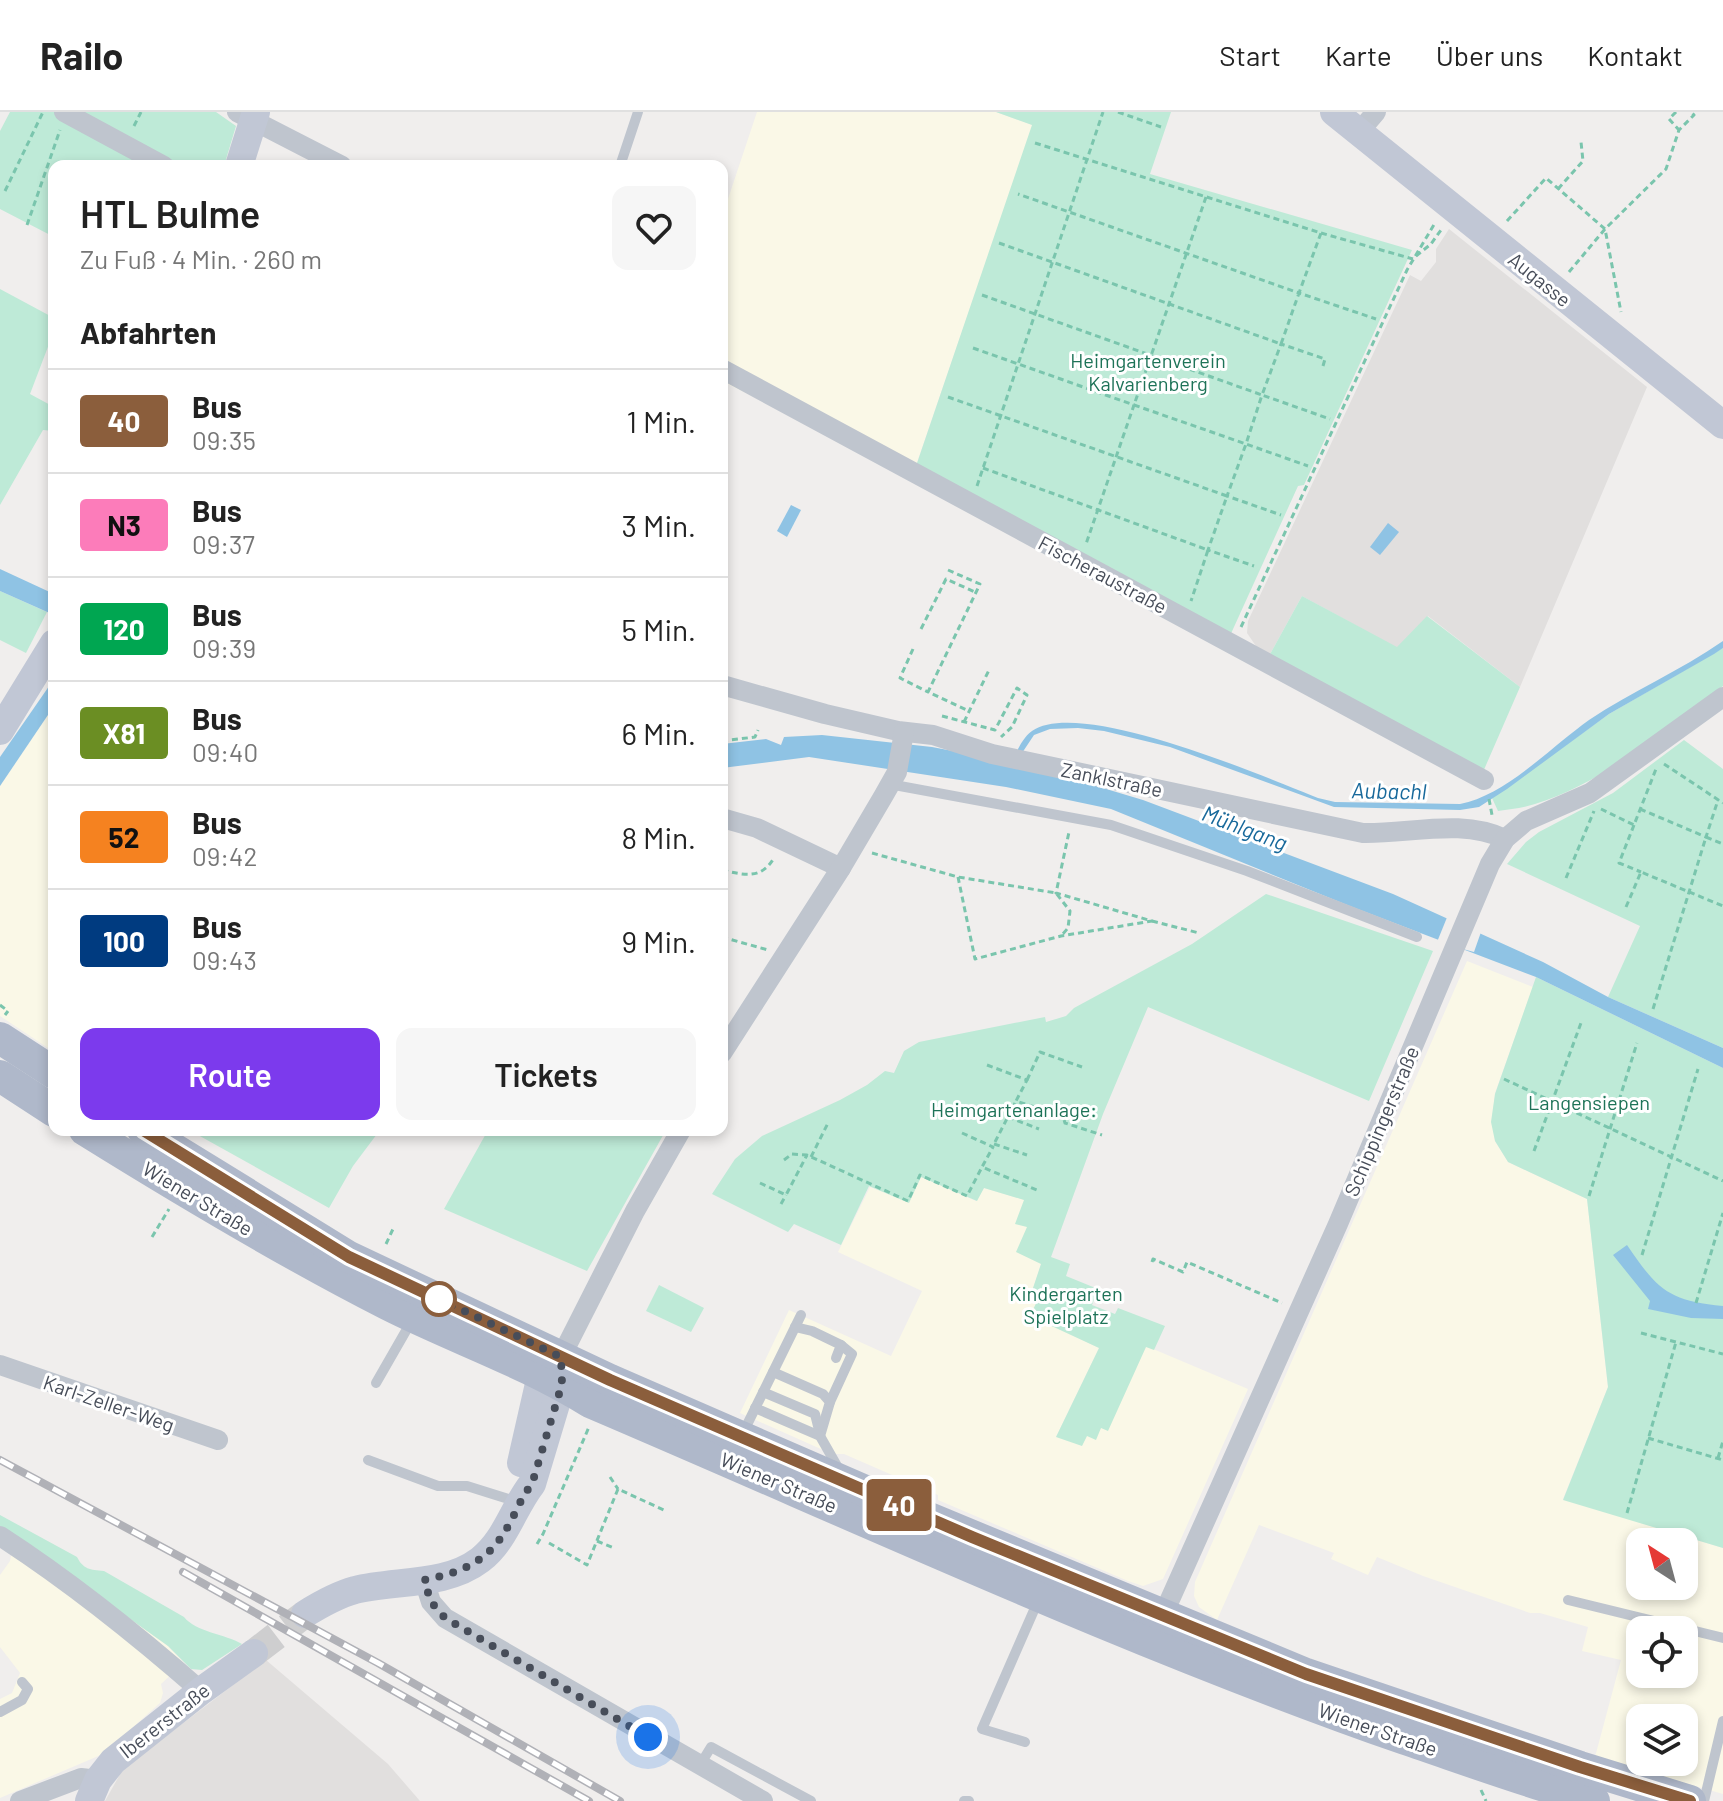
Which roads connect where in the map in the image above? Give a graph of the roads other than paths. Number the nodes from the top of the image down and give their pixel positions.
1 (638, 112) edge
2 (1334, 112) edge
3 (65, 113) edge
4 (249, 115) edge
5 (1368, 122) edge
6 (153, 160) edge
7 (240, 160) edge
8 (331, 160) edge
9 (622, 160) edge
10 (728, 372) edge
11 (1723, 425) edge
12 (48, 657) edge
13 (728, 687) edge
14 (1723, 697) edge
15 (0, 731) edge
16 (902, 736) junction
17 (893, 778) junction
18 (1484, 780) dead end
19 (728, 820) edge
20 (1505, 839) junction
21 (841, 868) junction
22 (1417, 937) dead end
23 (2, 1028) edge
24 (728, 1043) edge
25 (48, 1068) edge
26 (0, 1076) edge
27 (48, 1107) edge
28 (95, 1136) edge
29 (158, 1136) edge
30 (678, 1136) edge
31 (801, 1315) dead end
32 (414, 1317) junction
33 (795, 1327) junction
34 (841, 1345) junction
35 (836, 1358) dead end
36 (0, 1365) edge
37 (555, 1372) junction
38 (773, 1372) junction
39 (376, 1383) dead end
40 (763, 1392) junction
41 (826, 1393) junction
42 (755, 1408) junction
43 (820, 1436) junction
44 (741, 1437) junction
45 (218, 1440) dead end
46 (368, 1460) dead end
47 (845, 1482) junction
48 (522, 1499) junction
49 (0, 1536) edge
50 (424, 1580) junction
51 (1041, 1596) junction
52 (1568, 1600) dead end
53 (305, 1614) tunnel mouth
54 (1157, 1629) junction
55 (1723, 1638) edge
56 (254, 1653) tunnel mouth
57 (22, 1682) dead end
58 (201, 1691) junction
59 (0, 1712) edge
60 (1723, 1721) edge
61 (1025, 1742) dead end
62 (699, 1766) junction
63 (93, 1790) edge
64 (20, 1801) edge
65 (763, 1801) edge
66 (811, 1801) edge
67 (1594, 1801) edge
68 (1690, 1801) edge
69 (1704, 1801) edge

1 - 9 lane
2 - 5 street, Augasse
3 - 6 street
4 - 7 street
4 - 8 street
5 - 11 street, Augasse
10 - 18 street, Fischeraustraße
12 - 15 street
13 - 16 street, Zanklstraße
14 - 20 street, Schippingerstraße
16 - 17 street
16 - 20 street, Zanklstraße
17 - 21 street
17 - 22 lane
19 - 21 street
20 - 54 street, Schippingerstraße
21 - 24 street
23 - 25 main road
26 - 27 main road
28 - 32 main road, Wiener Straße
29 - 37 main road, Wiener Straße
30 - 37 street
31 - 33 lane
32 - 37 main road, Wiener Straße
32 - 39 lane
33 - 34 lane
33 - 38 lane
34 - 35 lane
34 - 41 lane
36 - 45 street, Karl-Zeller-Weg
37 - 44 main road, Wiener Straße
37 - 48 street
37 - 51 main road, Wiener Straße
38 - 40 lane
38 - 41 lane
40 - 42 lane
40 - 43 lane
41 - 43 lane
42 - 43 lane
42 - 44 lane
43 - 47 lane
44 - 47 main road, Wiener Straße
46 - 48 lane
47 - 54 main road, Wiener Straße
48 - 50 street
49 - 58 street
50 - 53 street
50 - 62 street
51 - 54 main road, Wiener Straße
51 - 61 lane
52 - 55 lane
54 - 67 main road, Wiener Straße
54 - 68 main road, Wiener Straße
56 - 58 street, Ibererstraße
57 - 59 lane
58 - 63 street, Ibererstraße
60 - 69 lane
62 - 65 street
62 - 66 lane
63 - 64 street

